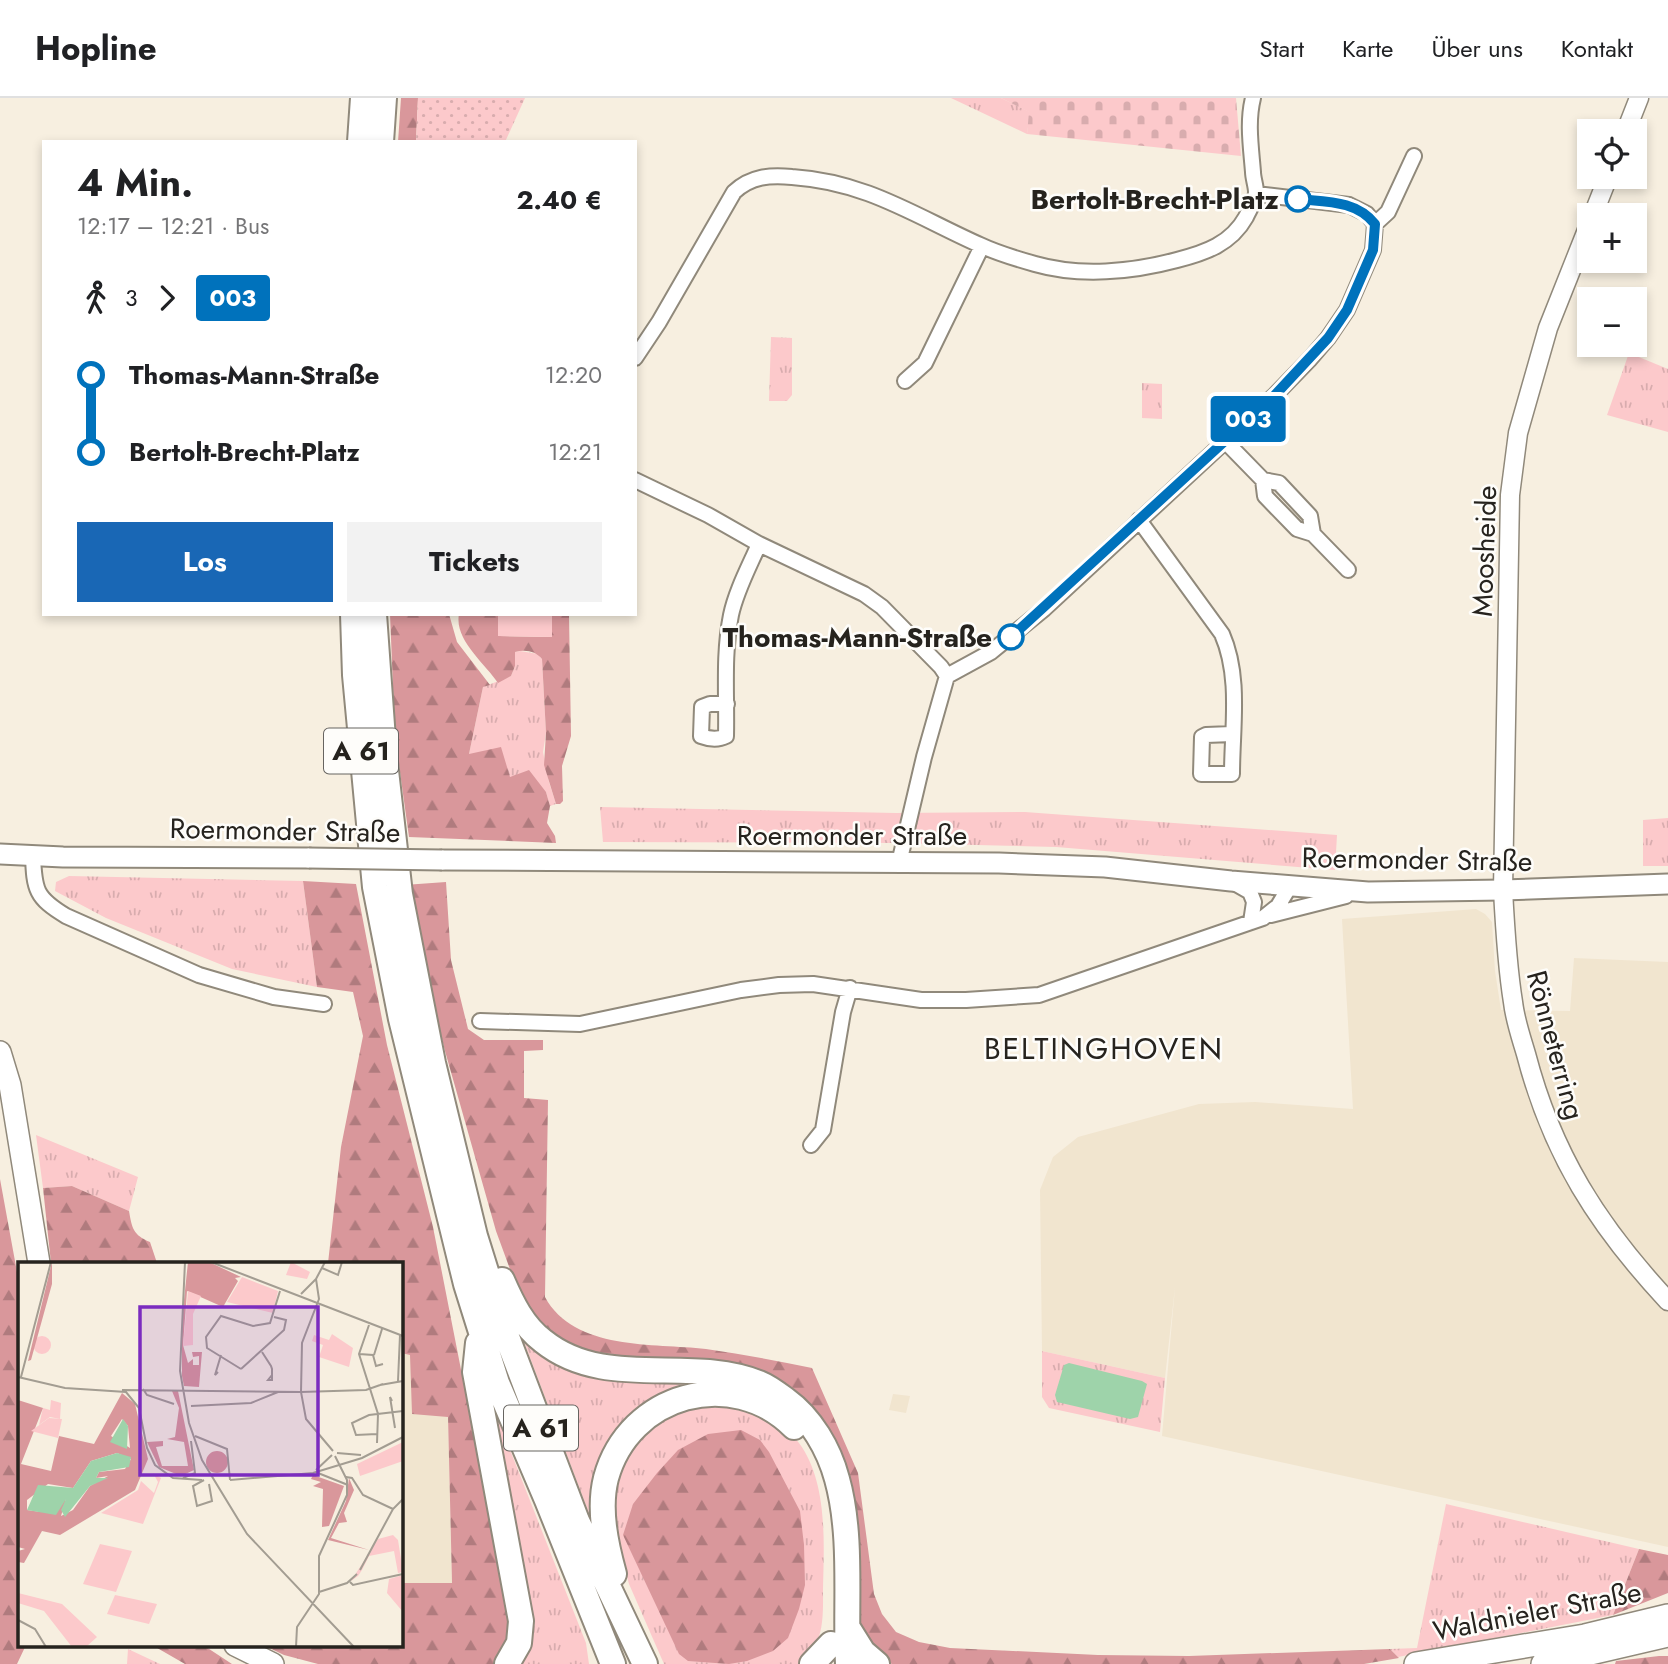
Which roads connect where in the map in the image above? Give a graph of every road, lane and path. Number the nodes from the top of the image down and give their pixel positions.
1 (363, 98) edge
2 (384, 98) edge
3 (1253, 98) edge
4 (1639, 98) edge
5 (1631, 119) edge
6 (360, 140) edge
7 (380, 140) edge
8 (1414, 156) dead end
9 (1256, 194) junction
10 (1375, 224) junction
11 (982, 246) junction
12 (1577, 255) edge
13 (637, 355) edge
14 (905, 381) dead end
15 (1224, 440) junction
16 (637, 481) edge
17 (1139, 520) junction
18 (759, 544) junction
19 (1348, 570) dead end
20 (353, 616) edge
21 (374, 616) edge
22 (947, 676) junction
23 (727, 704) dead end
24 (1232, 734) dead end
25 (0, 854) edge
26 (33, 855) junction
27 (0, 861) edge
28 (899, 863) junction
29 (1231, 881) junction
30 (1668, 884) edge
31 (1290, 886) junction
32 (1503, 890) junction
33 (1368, 892) junction
34 (1257, 920) junction
35 (849, 988) junction
36 (324, 1004) dead end
37 (480, 1021) dead end
38 (0, 1052) edge
39 (811, 1145) dead end
40 (461, 1182) junction
41 (39, 1262) edge
42 (1668, 1301) edge
43 (479, 1332) junction
44 (1668, 1609) edge
45 (1668, 1616) edge
46 (846, 1621) junction
47 (1668, 1635) edge
48 (1614, 1639) junction
49 (217, 1646) edge
50 (236, 1646) edge
51 (1668, 1648) edge
52 (831, 1654) edge
53 (611, 1659) edge
54 (244, 1664) edge
55 (273, 1664) edge
56 (508, 1664) edge
57 (646, 1664) edge
58 (812, 1664) edge
59 (848, 1664) edge
60 (877, 1664) edge
61 (1416, 1664) edge
62 (1543, 1664) edge

1 - 6 highway
2 - 7 highway
3 - 9 street
4 - 5 street
8 - 10 street
9 - 10 street
9 - 11 street
10 - 15 street
11 - 13 street
11 - 14 street
12 - 32 street, Moosheide
15 - 17 street
15 - 19 street
16 - 18 street
17 - 22 street
17 - 24 street
18 - 22 street
18 - 23 street
20 - 43 highway, A 61
21 - 40 highway, A 61
22 - 28 street
25 - 26 main road, Roermonder Straße
26 - 27 main road, Roermonder Straße
26 - 28 main road, Roermonder Straße, bridge
26 - 36 street
28 - 29 main road, Roermonder Straße
29 - 31 main road, Roermonder Straße
29 - 34 street
30 - 32 main road, Roermonder Straße
31 - 33 main road, Roermonder Straße
31 - 34 street
32 - 33 main road, Roermonder Straße
32 - 42 street, Rönneterring
33 - 34 street
34 - 35 street
35 - 37 street
35 - 39 street
38 - 41 main road
40 - 46 highway
40 - 57 highway, A 61
43 - 53 highway, A 61
43 - 56 highway
44 - 48 highway
45 - 48 highway, Waldnieler Straße
46 - 59 highway
46 - 60 highway
47 - 48 highway, Waldnieler Straße
48 - 51 highway
48 - 61 highway, Waldnieler Straße
48 - 62 highway, Waldnieler Straße
49 - 54 main road
50 - 55 main road
52 - 57 highway
52 - 58 highway

